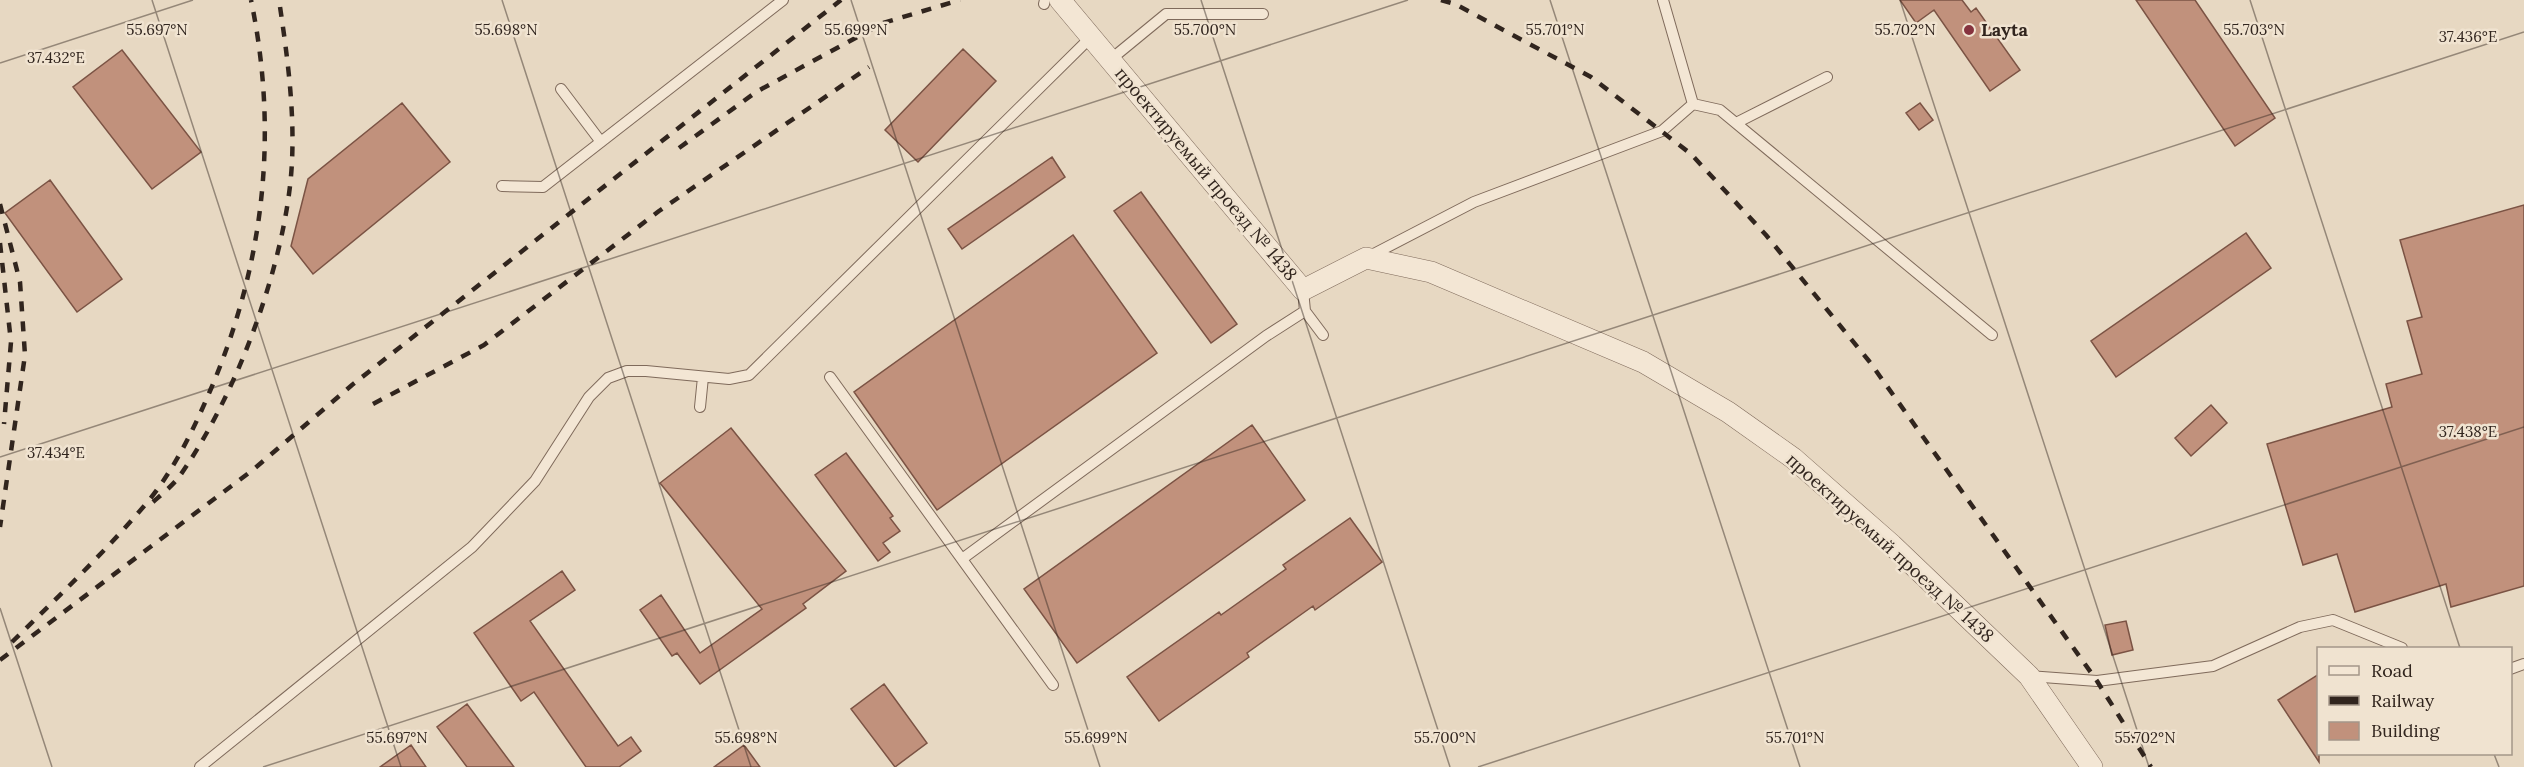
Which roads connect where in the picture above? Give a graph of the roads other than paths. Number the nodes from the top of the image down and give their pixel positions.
1 (783, 0) edge
2 (1663, 0) edge
3 (1049, 1) edge
4 (1263, 14) dead end
5 (1091, 37) junction
6 (1110, 60) junction
7 (1827, 77) dead end
8 (561, 89) dead end
9 (1693, 104) junction
10 (1736, 123) junction
11 (601, 142) junction
12 (502, 186) dead end
13 (1365, 258) junction
14 (1303, 290) junction
15 (1305, 311) junction
16 (1323, 335) dead end
17 (1992, 335) dead end
18 (703, 376) junction
19 (830, 378) dead end
20 (700, 407) dead end
21 (962, 559) junction
22 (2400, 647) edge
23 (2029, 676) junction
24 (1053, 686) dead end
25 (200, 767) edge
26 (2092, 767) edge

1 - 11 lane
2 - 9 lane
3 - 5 street, проектируемый проезд № 1438
4 - 6 lane
5 - 6 street, проектируемый проезд № 1438
5 - 18 lane
6 - 14 street, проектируемый проезд № 1438
7 - 10 lane
8 - 11 lane
9 - 10 lane
9 - 13 lane
10 - 17 lane
11 - 12 lane
13 - 14 street, проектируемый проезд № 1438
13 - 23 street, проектируемый проезд № 1438
14 - 15 lane
15 - 16 lane
15 - 21 lane
18 - 20 lane
18 - 25 lane
19 - 21 lane
21 - 24 lane
22 - 23 lane
23 - 26 street, проектируемый проезд № 1438

